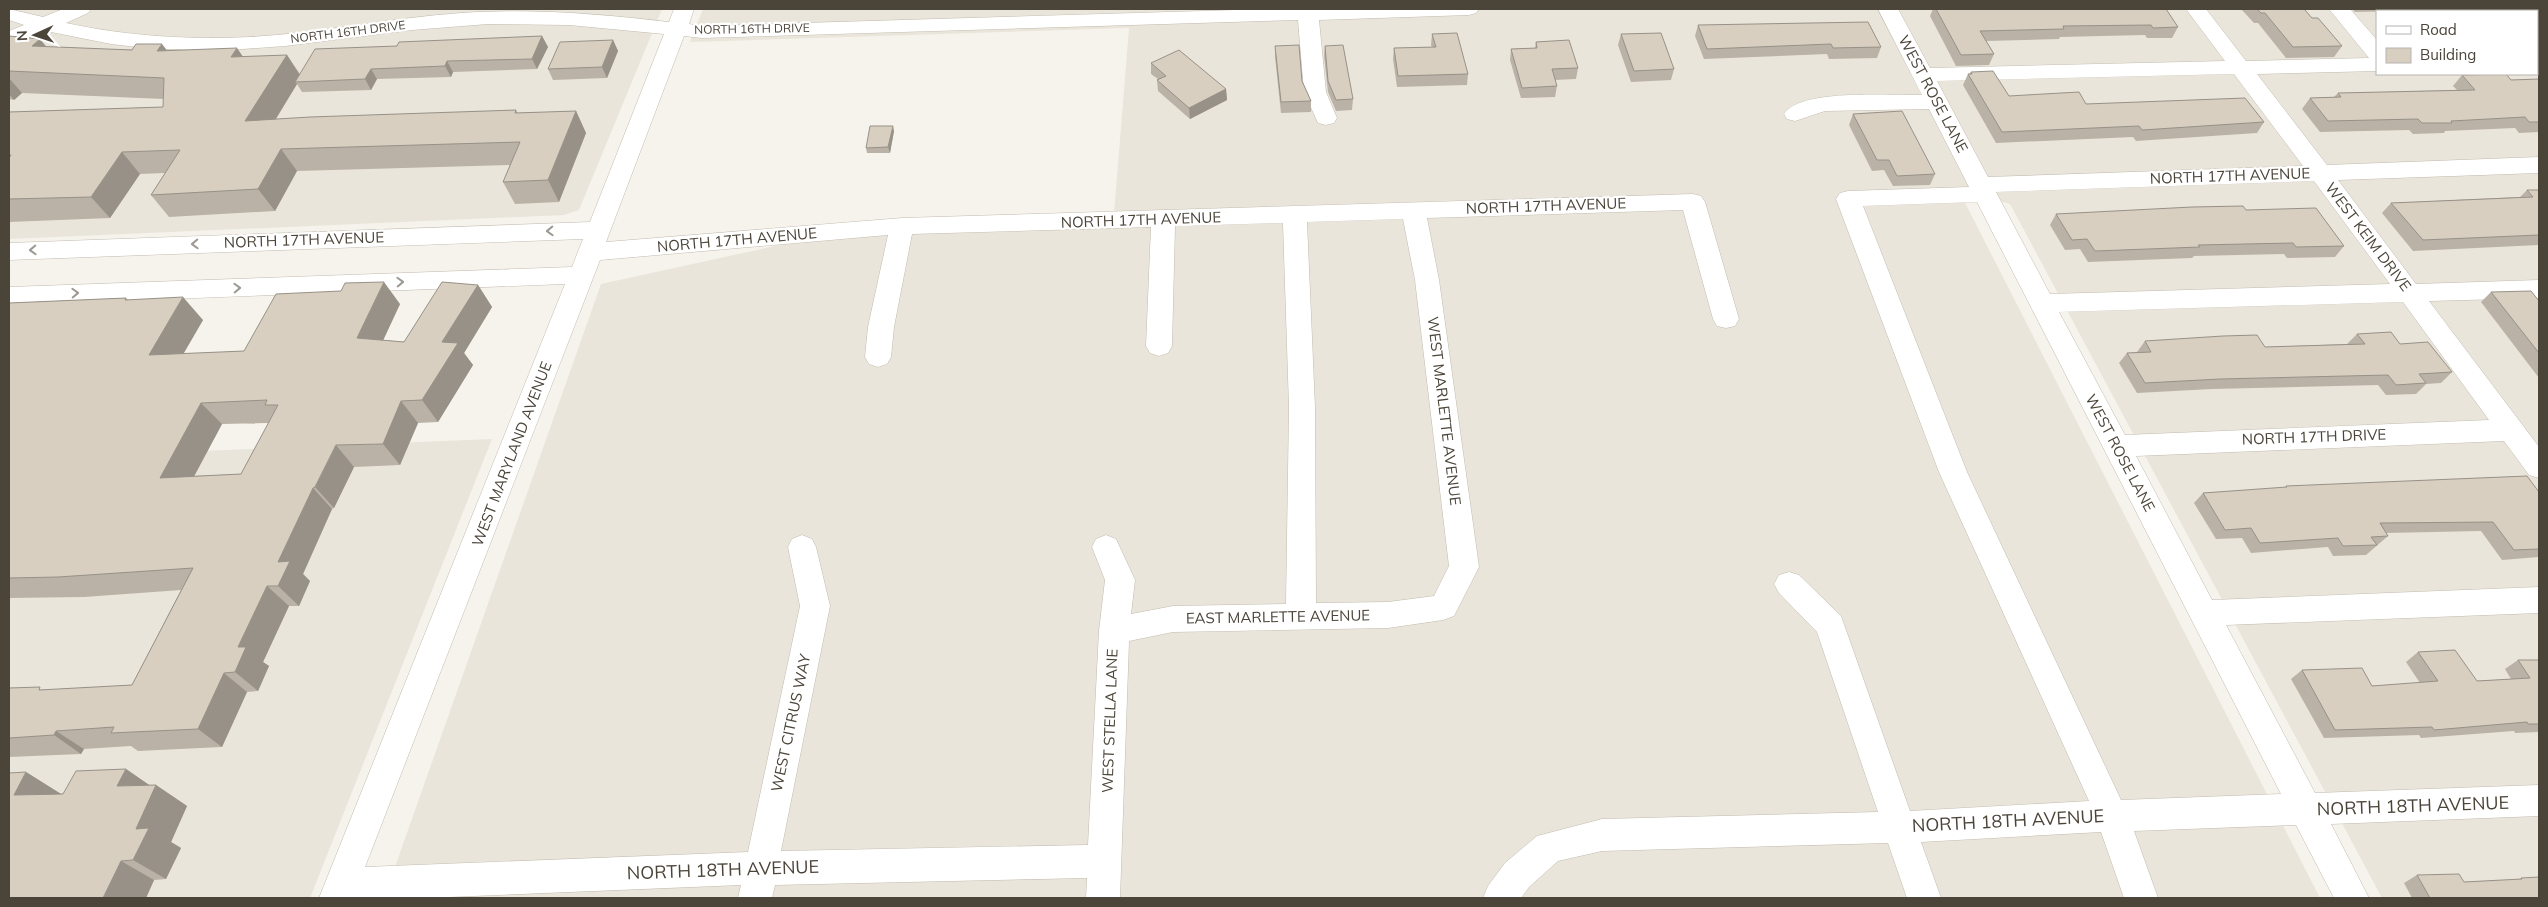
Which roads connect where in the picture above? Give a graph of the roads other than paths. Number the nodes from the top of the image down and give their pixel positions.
1 (80, 9) edge
2 (1469, 9) edge
3 (1888, 9) edge
4 (2196, 9) edge
5 (2338, 9) edge
6 (1259, 12) edge
7 (9, 14) edge
8 (1308, 14) junction
9 (866, 18) edge
10 (260, 19) dead end
11 (680, 19) edge
12 (41, 24) junction
13 (9, 38) edge
14 (247, 42) junction
15 (2376, 53) edge
16 (2376, 64) edge
17 (2241, 67) junction
18 (1923, 76) junction
19 (1937, 102) junction
20 (1795, 114) dead end
21 (1326, 118) dead end
22 (2539, 165) edge
23 (2320, 173) junction
24 (1982, 189) junction
25 (1413, 210) junction
26 (1295, 215) junction
27 (1164, 219) junction
28 (902, 226) junction
29 (9, 251) edge
30 (590, 252) junction
31 (2539, 289) edge
32 (2409, 292) junction
33 (9, 296) edge
34 (2042, 304) junction
35 (1726, 319) dead end
36 (1160, 346) dead end
37 (878, 357) dead end
38 (2512, 430) junction
39 (2116, 446) junction
40 (2539, 467) edge
41 (1106, 547) dead end
42 (802, 548) dead end
43 (1789, 584) dead end
44 (2539, 600) edge
45 (1442, 607) joint
46 (2204, 613) junction
47 (1301, 616) junction
48 (1114, 631) junction
49 (2539, 801) edge
50 (2306, 810) junction
51 (2112, 816) junction
52 (1901, 827) junction
53 (1104, 861) junction
54 (758, 883) edge
55 (339, 892) edge
56 (1103, 898) edge
57 (1500, 898) edge
58 (1924, 898) edge
59 (2141, 898) edge
60 (2352, 898) edge

1 - 12 street
2 - 8 street, NORTH 16TH DRIVE
3 - 18 street, WEST ROSE LANE
4 - 17 street, WEST KEIM DRIVE
5 - 15 street
6 - 8 street, NORTH 16TH DRIVE
6 - 9 street, NORTH 16TH DRIVE
7 - 12 street, NORTH 16TH DRIVE
8 - 21 street
9 - 11 street, NORTH 16TH DRIVE
10 - 14 street
11 - 14 street, NORTH 16TH DRIVE
11 - 30 street, WEST MARYLAND AVENUE
12 - 13 street
12 - 14 street, NORTH 16TH DRIVE
16 - 17 street
17 - 18 street
17 - 23 street, WEST KEIM DRIVE
18 - 19 street, WEST ROSE LANE
19 - 20 street
19 - 24 street, WEST ROSE LANE
22 - 23 street, NORTH 17TH AVENUE
23 - 24 street, NORTH 17TH AVENUE
23 - 32 street, WEST KEIM DRIVE
24 - 34 street, WEST ROSE LANE
24 - 51 street, NORTH 17TH AVENUE
25 - 26 street, NORTH 17TH AVENUE
25 - 35 street, NORTH 17TH AVENUE
25 - 45 street, WEST MARLETTE AVENUE
26 - 27 street, NORTH 17TH AVENUE
26 - 47 street
27 - 28 street, NORTH 17TH AVENUE
27 - 36 street
28 - 30 street, NORTH 17TH AVENUE
28 - 37 street
30 -> 29 street, NORTH 17TH AVENUE
33 -> 30 street, NORTH 17TH AVENUE
30 - 55 street, WEST MARYLAND AVENUE
31 - 32 street
32 - 34 street
32 - 38 street, WEST KEIM DRIVE
34 - 39 street, WEST ROSE LANE
38 - 39 street, NORTH 17TH DRIVE
38 - 40 street, WEST KEIM DRIVE
39 - 46 street, WEST ROSE LANE
41 - 48 street, WEST STELLA LANE
42 - 54 street, WEST CITRUS WAY
43 - 52 street
44 - 46 street
45 - 47 street, EAST MARLETTE AVENUE
46 - 50 street, WEST ROSE LANE
47 - 48 street, EAST MARLETTE AVENUE
48 - 53 street, WEST STELLA LANE
49 - 50 street, NORTH 18TH AVENUE
50 - 51 street, NORTH 18TH AVENUE
50 - 60 street, WEST ROSE LANE
51 - 52 street, NORTH 18TH AVENUE
51 - 59 street
52 - 57 street, NORTH 18TH AVENUE
52 - 58 street
53 - 54 street, NORTH 18TH AVENUE
53 - 56 street, WEST STELLA LANE
54 - 55 street, NORTH 18TH AVENUE

